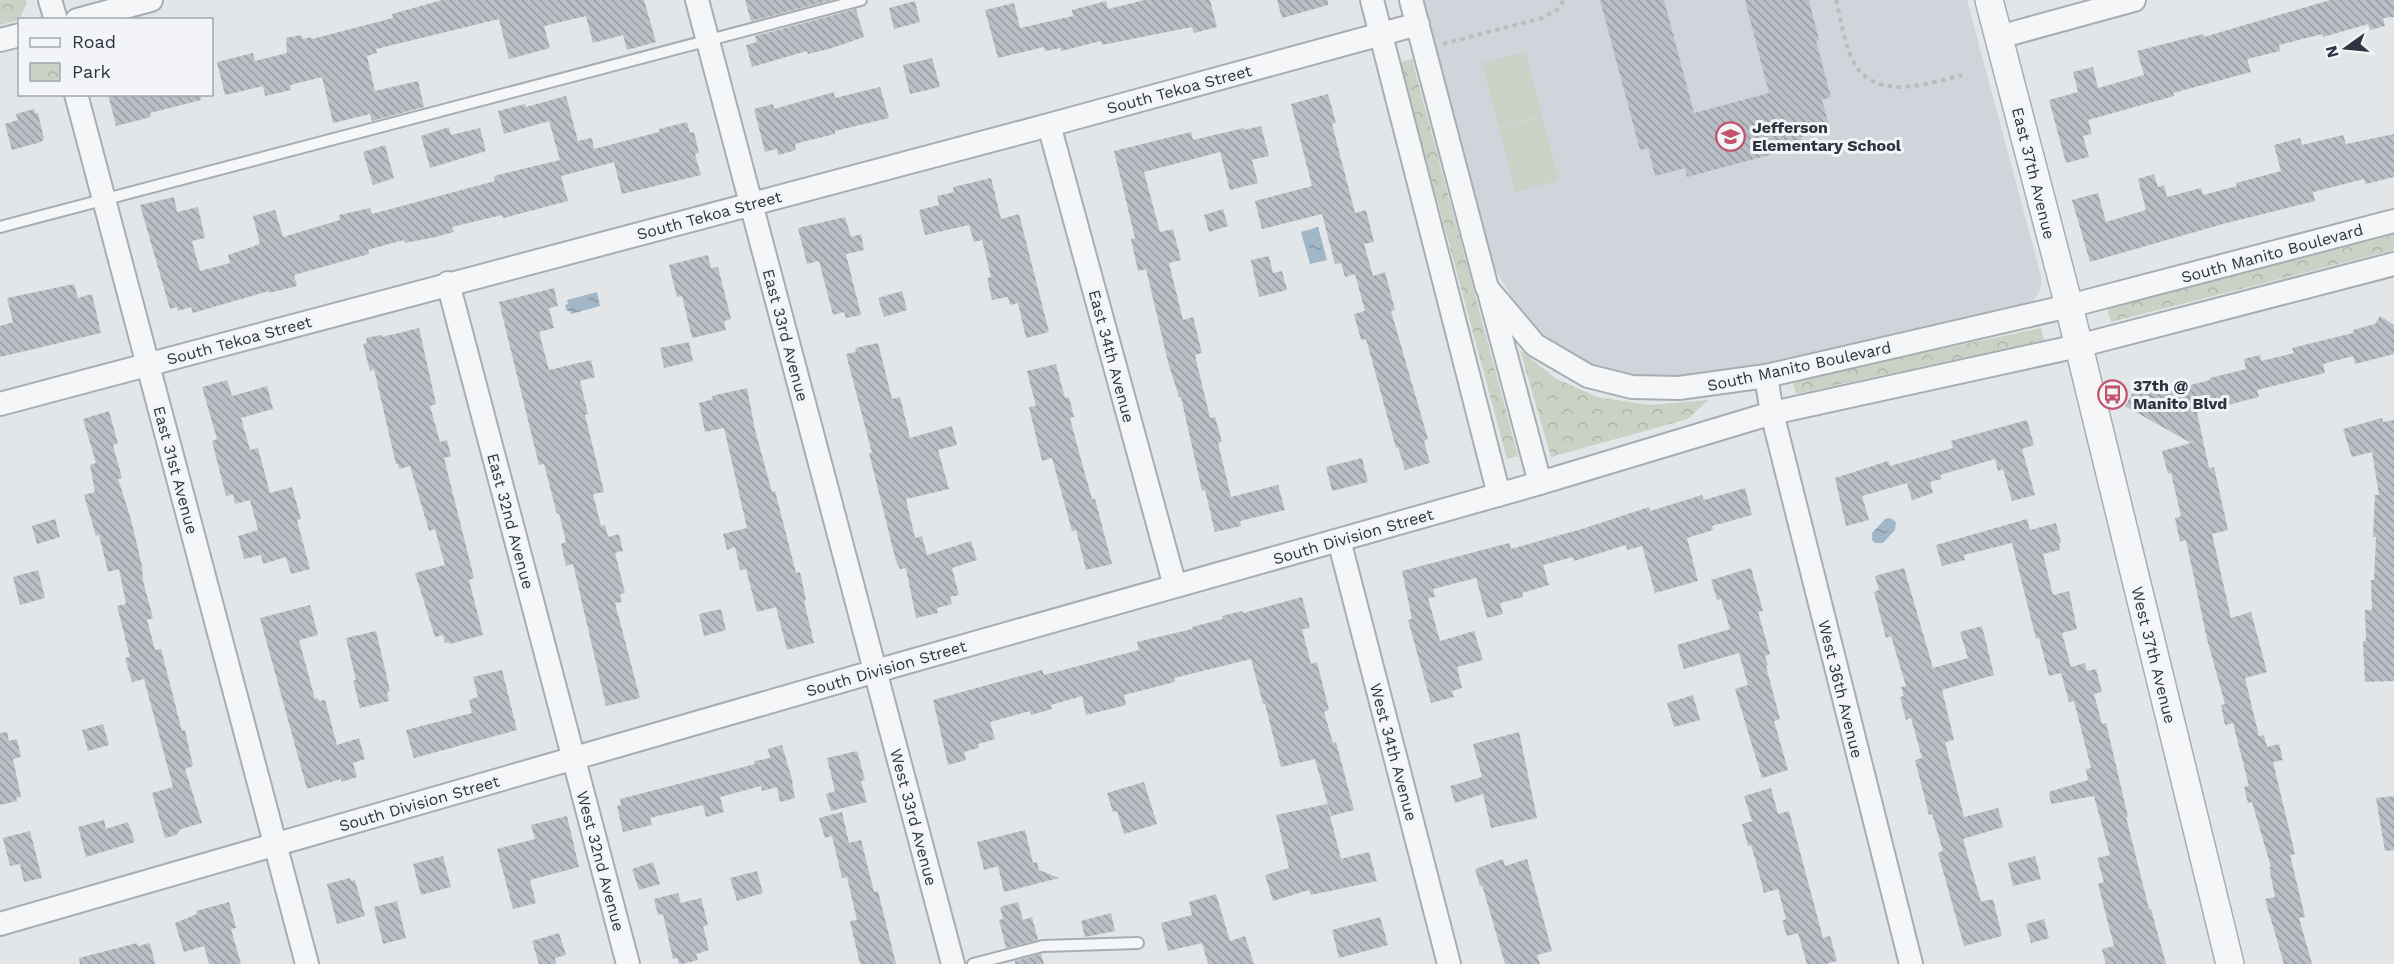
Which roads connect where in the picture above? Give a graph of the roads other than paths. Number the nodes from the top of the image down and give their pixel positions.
1 (50, 0) edge
2 (151, 0) edge
3 (697, 0) edge
4 (861, 0) edge
5 (1372, 0) edge
6 (1411, 0) edge
7 (1989, 0) edge
8 (2134, 0) edge
9 (55, 18) edge
10 (84, 18) edge
11 (1418, 24) junction
12 (1382, 34) junction
13 (18, 36) edge
14 (1999, 37) junction
15 (0, 40) edge
16 (708, 42) junction
17 (77, 96) edge
18 (1049, 125) junction
19 (104, 200) junction
20 (752, 204) junction
21 (2394, 221) edge
22 (0, 227) edge
23 (2394, 264) edge
24 (448, 284) junction
25 (1487, 288) junction
26 (2069, 306) junction
27 (2078, 346) junction
28 (148, 364) junction
29 (1766, 376) junction
30 (0, 404) edge
31 (1772, 413) junction
32 (1540, 483) junction
33 (1499, 495) junction
34 (1339, 540) junction
35 (1175, 586) junction
36 (876, 671) junction
37 (574, 758) junction
38 (277, 845) junction
39 (0, 924) edge
40 (1138, 943) dead end
41 (307, 964) edge
42 (628, 964) edge
43 (953, 964) edge
44 (973, 964) edge
45 (1449, 964) edge
46 (1911, 964) edge
47 (2230, 964) edge

1 - 9 street
2 - 10 street
3 - 16 street, East 33rd Avenue
4 - 16 lane
5 - 12 street
6 - 11 street, South Manito Boulevard
7 - 14 street, East 37th Avenue
8 - 14 street
11 - 12 street, South Tekoa Street
11 - 25 street, South Manito Boulevard
12 - 18 street, South Tekoa Street
12 - 33 street
13 - 15 street
14 - 26 street, East 37th Avenue
16 - 19 lane
16 - 20 street, East 33rd Avenue
17 - 19 street, East 31st Avenue
18 - 20 street, South Tekoa Street
18 - 35 street, East 34th Avenue
19 - 22 lane
19 - 28 street, East 31st Avenue
20 - 24 street, South Tekoa Street
20 - 36 street, East 33rd Avenue
21 - 26 street, South Manito Boulevard
23 - 27 street
24 - 28 street, South Tekoa Street
24 - 37 street, East 32nd Avenue
25 - 29 street, South Manito Boulevard
25 - 32 street
26 - 27 street, East 37th Avenue
26 - 29 street, South Manito Boulevard
27 - 31 street
27 - 47 street, West 37th Avenue
28 - 30 street, South Tekoa Street
28 - 38 street, East 31st Avenue
29 - 31 street, West 36th Avenue
31 - 32 street, South Division Street
31 - 46 street, West 36th Avenue
32 - 33 street, South Division Street
33 - 34 street, South Division Street
34 - 35 street, South Division Street
34 - 45 street, West 34th Avenue
35 - 36 street, South Division Street
36 - 37 street, South Division Street
36 - 43 street, West 33rd Avenue
37 - 38 street, South Division Street
37 - 42 street, West 32nd Avenue
38 - 39 street, South Division Street
38 - 41 street, East 31st Avenue
40 - 44 lane

